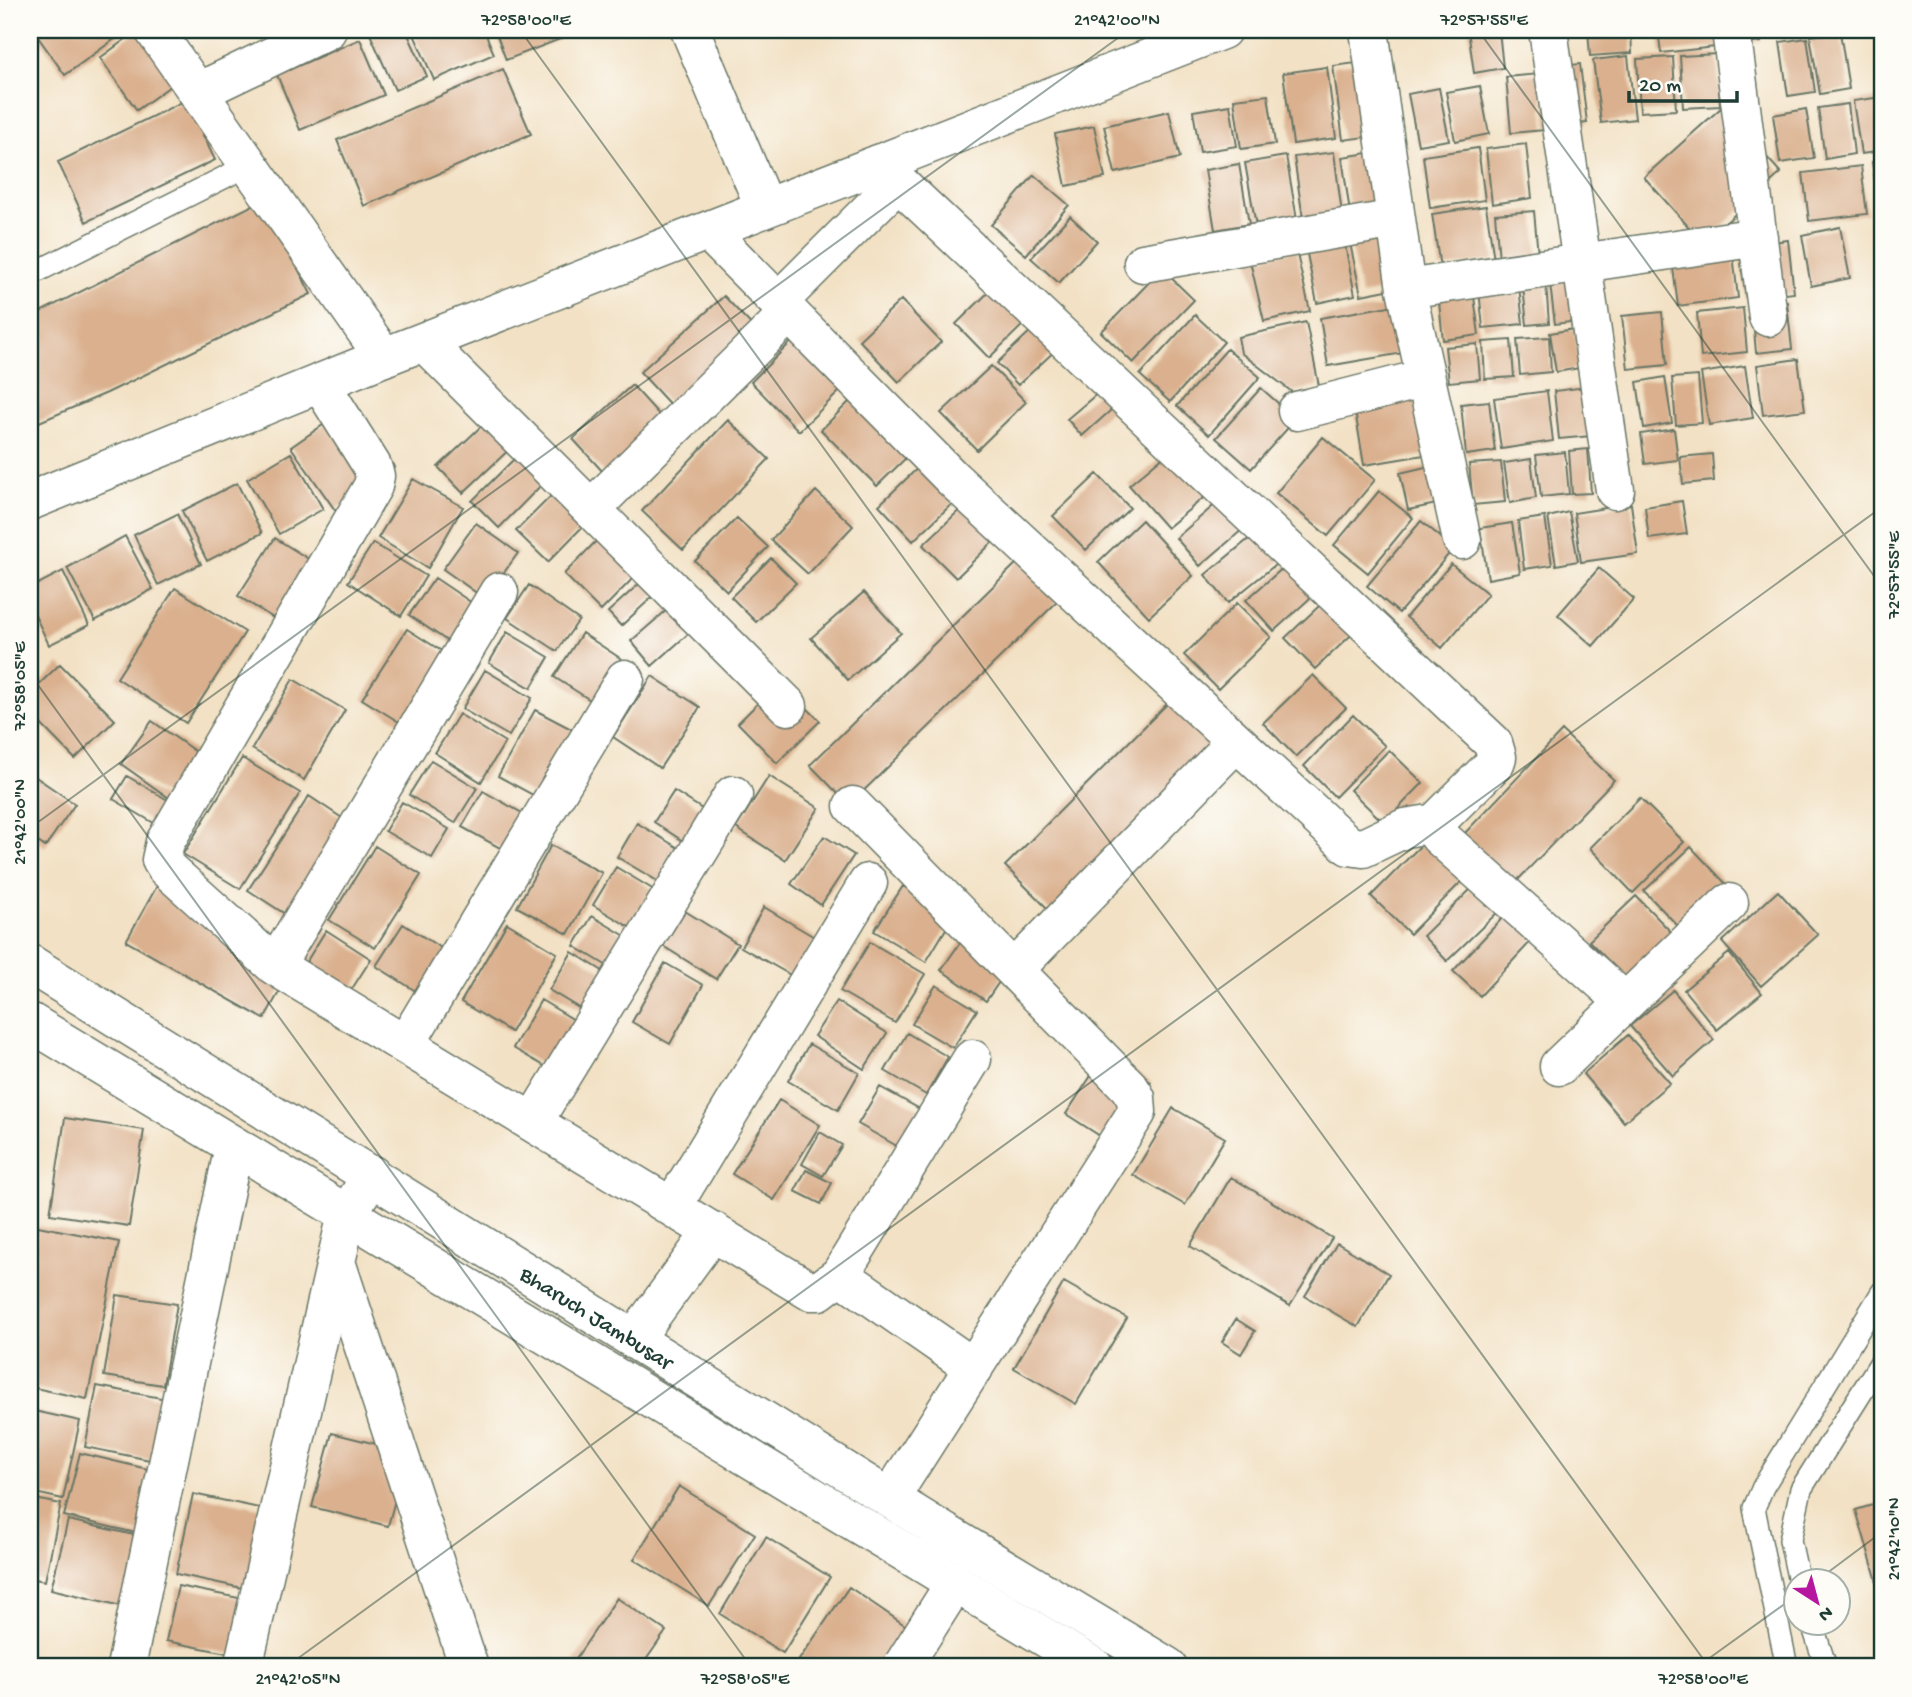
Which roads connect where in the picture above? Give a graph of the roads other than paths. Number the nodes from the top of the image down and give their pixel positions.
1 (154, 30) edge
2 (327, 30) edge
3 (690, 30) edge
4 (1222, 30) edge
5 (1369, 30) edge
6 (1548, 30) edge
7 (1731, 30) edge
8 (198, 92) junction
9 (249, 165) junction
10 (888, 173) junction
11 (765, 208) junction
12 (1396, 219) junction
13 (708, 231) junction
14 (1758, 237) junction
15 (1143, 263) dead end
16 (1582, 264) junction
17 (30, 275) edge
18 (1406, 289) junction
19 (784, 307) junction
20 (1768, 317) dead end
21 (424, 342) junction
22 (384, 357) junction
23 (1426, 378) junction
24 (320, 383) junction
25 (1297, 411) dead end
26 (1615, 490) dead end
27 (30, 501) edge
28 (591, 509) junction
29 (1462, 540) dead end
30 (499, 592) dead end
31 (625, 680) dead end
32 (788, 706) dead end
33 (1236, 742) junction
34 (733, 796) dead end
35 (853, 806) dead end
36 (1436, 823) junction
37 (868, 883) dead end
38 (1729, 903) dead end
39 (30, 964) edge
40 (275, 966) junction
41 (1014, 970) junction
42 (1625, 1002) junction
43 (30, 1022) edge
44 (405, 1045) junction
45 (972, 1059) dead end
46 (1559, 1066) dead end
47 (533, 1122) junction
48 (234, 1146) junction
49 (372, 1175) junction
50 (672, 1207) junction
51 (347, 1214) junction
52 (713, 1231) junction
53 (336, 1262) junction
54 (840, 1275) junction
55 (1882, 1292) edge
56 (635, 1338) junction
57 (1882, 1360) edge
58 (974, 1368) junction
59 (890, 1498) junction
60 (1796, 1568) edge
61 (955, 1583) junction
62 (1817, 1638) edge
63 (126, 1667) edge
64 (243, 1667) edge
65 (469, 1667) edge
66 (902, 1667) edge
67 (1094, 1667) edge
68 (1168, 1667) edge
69 (1787, 1667) edge
70 (1826, 1667) edge

1 - 8 street
2 - 8 street
3 - 11 street
4 - 10 street
5 - 12 street
6 - 16 street
7 - 14 street
8 - 9 street
9 - 17 lane
9 - 22 street
10 - 11 street
10 - 19 street
10 - 36 street
11 - 13 street
12 - 15 street
12 - 18 street
13 - 19 street
13 - 21 street
14 - 16 street
14 - 20 street
16 - 18 street
16 - 26 street
18 - 23 street
19 - 28 street
19 - 33 street
21 - 22 street
21 - 28 street
22 - 24 street
23 - 25 street
23 - 29 street
24 - 27 street
24 - 40 street
28 - 32 street
30 - 40 street
31 - 44 street
33 - 36 street
33 - 41 street
34 - 47 street
35 - 41 street
36 - 42 street
37 - 50 street
38 - 42 street
39 - 49 street, Bharuch Jambusar
40 - 44 street
41 - 58 street
42 - 46 street
43 - 48 street, Bharuch Jambusar
44 - 47 street
45 - 54 street
47 - 50 street
48 - 51 street, Bharuch Jambusar
48 - 63 street
49 - 51 street
49 - 56 street, Bharuch Jambusar
50 - 52 street
51 - 53 street
51 - 61 street, Bharuch Jambusar
52 - 54 street
52 - 56 street
53 - 64 street
53 - 65 street
54 - 58 street
55 - 69 lane
56 - 59 street, Bharuch Jambusar
57 - 60 lane
58 - 59 street
59 - 68 street, Bharuch Jambusar
61 - 66 street
61 - 67 street, Bharuch Jambusar
62 - 70 lane

